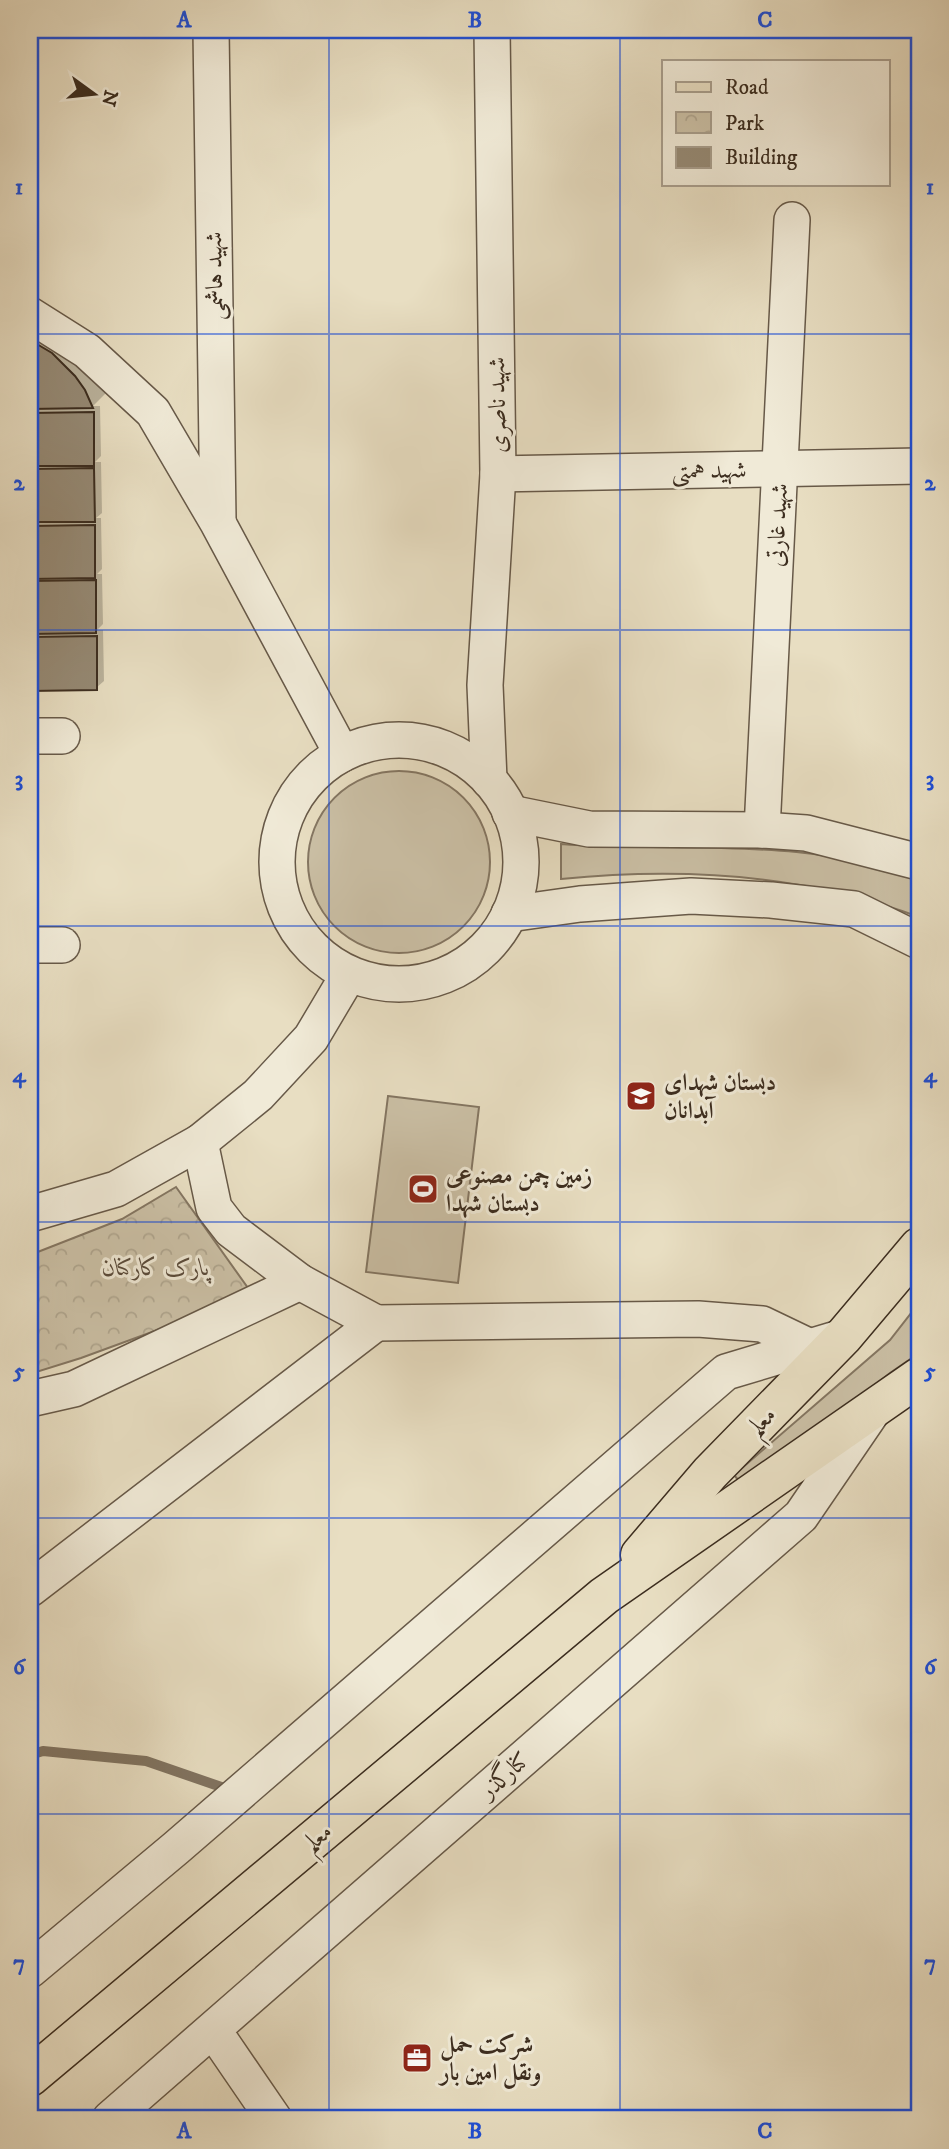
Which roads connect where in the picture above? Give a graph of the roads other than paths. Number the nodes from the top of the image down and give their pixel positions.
1 (211, 30) edge
2 (492, 30) edge
3 (792, 220) dead end
4 (30, 315) edge
5 (919, 466) edge
6 (780, 469) junction
7 (498, 474) junction
8 (218, 523) junction
9 (342, 754) junction
10 (489, 780) junction
11 (510, 813) junction
12 (762, 830) junction
13 (919, 862) edge
14 (509, 914) junction
15 (919, 940) edge
16 (349, 974) junction
17 (200, 1142) junction
18 (30, 1214) edge
19 (919, 1247) edge
20 (300, 1282) junction
21 (376, 1323) junction
22 (827, 1342) junction
23 (919, 1377) edge
24 (30, 1399) edge
25 (874, 1410) junction
26 (30, 1589) edge
27 (604, 1596) junction
28 (30, 1970) edge
29 (211, 2032) junction
30 (30, 2077) edge
31 (110, 2119) edge
32 (274, 2119) edge

1 - 8 street, شهید هاشمی
2 - 7 street, شهید ناصری
3 - 6 street, شهید غارتی
4 - 8 street
5 - 6 street, شهید همتی
6 - 7 street, شهید همتی
6 - 12 street, شهید غارتی
7 - 10 street, شهید ناصری
8 - 9 street
9 - 10 street
9 - 16 street
10 - 11 street
11 - 12 street
11 - 14 street
12 - 13 street
14 - 15 street
14 - 16 street
16 - 17 street
17 - 18 street
17 - 20 street
19 - 22 main road, معلم
20 - 21 street
20 - 24 street
21 - 22 street
21 - 26 street
22 - 27 main road, معلم
22 - 28 street
23 - 25 main road, معلم
25 - 27 main road, معلم
25 - 29 street, کنارگذر
27 - 30 main road, معلم
29 - 31 street, کنارگذر
29 - 32 street

